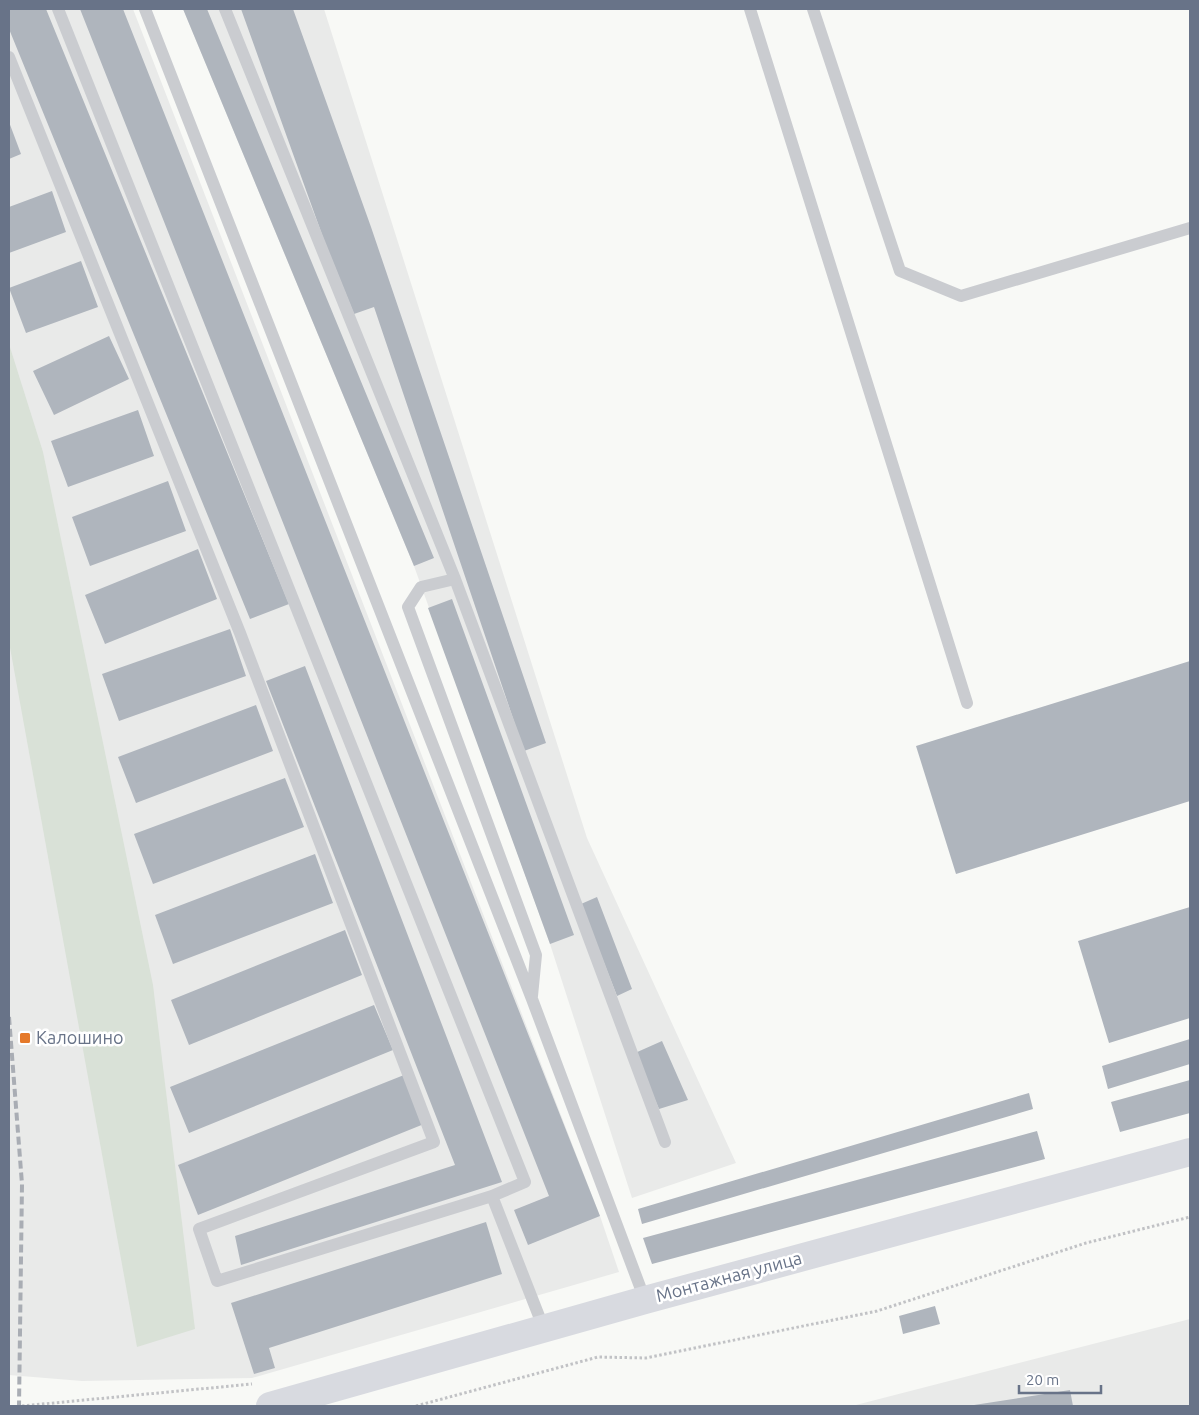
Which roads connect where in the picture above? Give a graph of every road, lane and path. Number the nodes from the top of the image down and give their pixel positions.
1 (58, 9) edge
2 (145, 9) edge
3 (225, 9) edge
4 (750, 9) edge
5 (813, 9) edge
6 (9, 57) edge
7 (1190, 228) edge
8 (454, 579) junction
9 (967, 703) dead end
10 (532, 999) junction
11 (665, 1142) dead end
12 (1190, 1152) edge
13 (492, 1196) junction
14 (1190, 1217) edge
15 (645, 1300) junction
16 (544, 1329) junction
17 (136, 1396) dead end
18 (22, 1406) edge
19 (270, 1406) edge
20 (416, 1406) edge

1 - 13 lane
2 - 10 lane
3 - 8 lane
4 - 9 lane
5 - 7 lane
6 - 13 lane
8 - 10 lane
8 - 11 lane
10 - 15 lane
12 - 15 main road, Монтажная улица
13 - 16 lane
14 - 20 path
15 - 16 main road, Монтажная улица
16 - 19 main road, Монтажная улица
17 - 18 path

